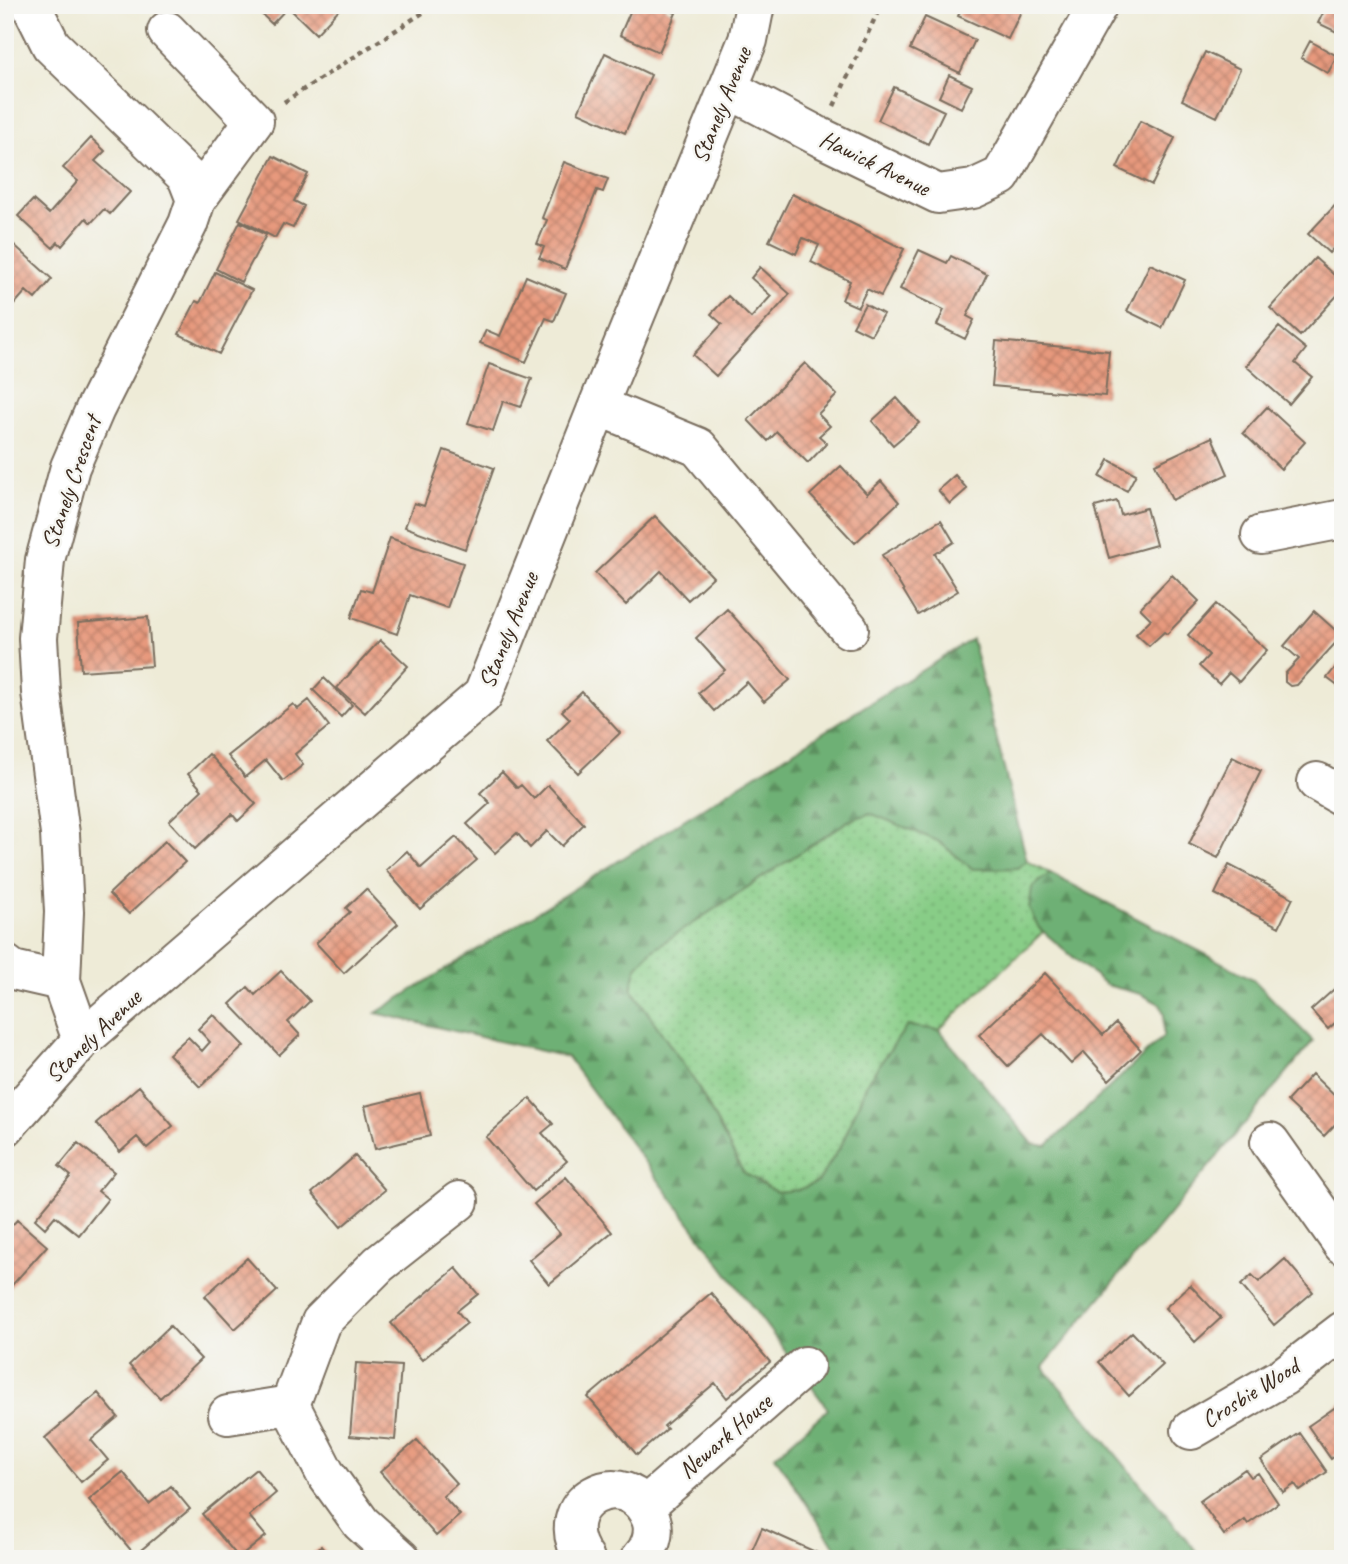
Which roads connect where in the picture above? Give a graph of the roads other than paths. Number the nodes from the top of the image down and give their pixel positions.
1 (31, 5) edge
2 (755, 5) edge
3 (1098, 5) edge
4 (167, 31) dead end
5 (729, 89) junction
6 (196, 200) junction
7 (598, 406) junction
8 (1343, 519) edge
9 (1261, 535) dead end
10 (849, 629) dead end
11 (5, 964) edge
12 (61, 981) junction
13 (82, 1040) junction
14 (5, 1127) edge
15 (1270, 1142) dead end
16 (459, 1201) dead end
17 (1343, 1245) edge
18 (1343, 1331) edge
19 (805, 1366) dead end
20 (290, 1405) junction
21 (228, 1415) dead end
22 (1191, 1430) dead end
23 (645, 1506) junction
24 (650, 1556) edge
25 (579, 1557) edge
26 (401, 1559) edge

1 - 6 street
2 - 5 street, Stanely Avenue
3 - 5 street, Hawick Avenue
4 - 6 street, Stanely Crescent
5 - 7 street, Stanely Avenue
6 - 12 street, Stanely Crescent
7 - 10 street
7 - 13 street, Stanely Avenue
8 - 9 street
11 - 12 street
12 - 13 street, Stanely Crescent
13 - 14 street, Stanely Avenue
15 - 17 street
16 - 20 street
18 - 22 street, Crosbie Wood
19 - 23 street, Newark House
20 - 21 street
20 - 26 street
23 - 24 street
23 - 25 street

